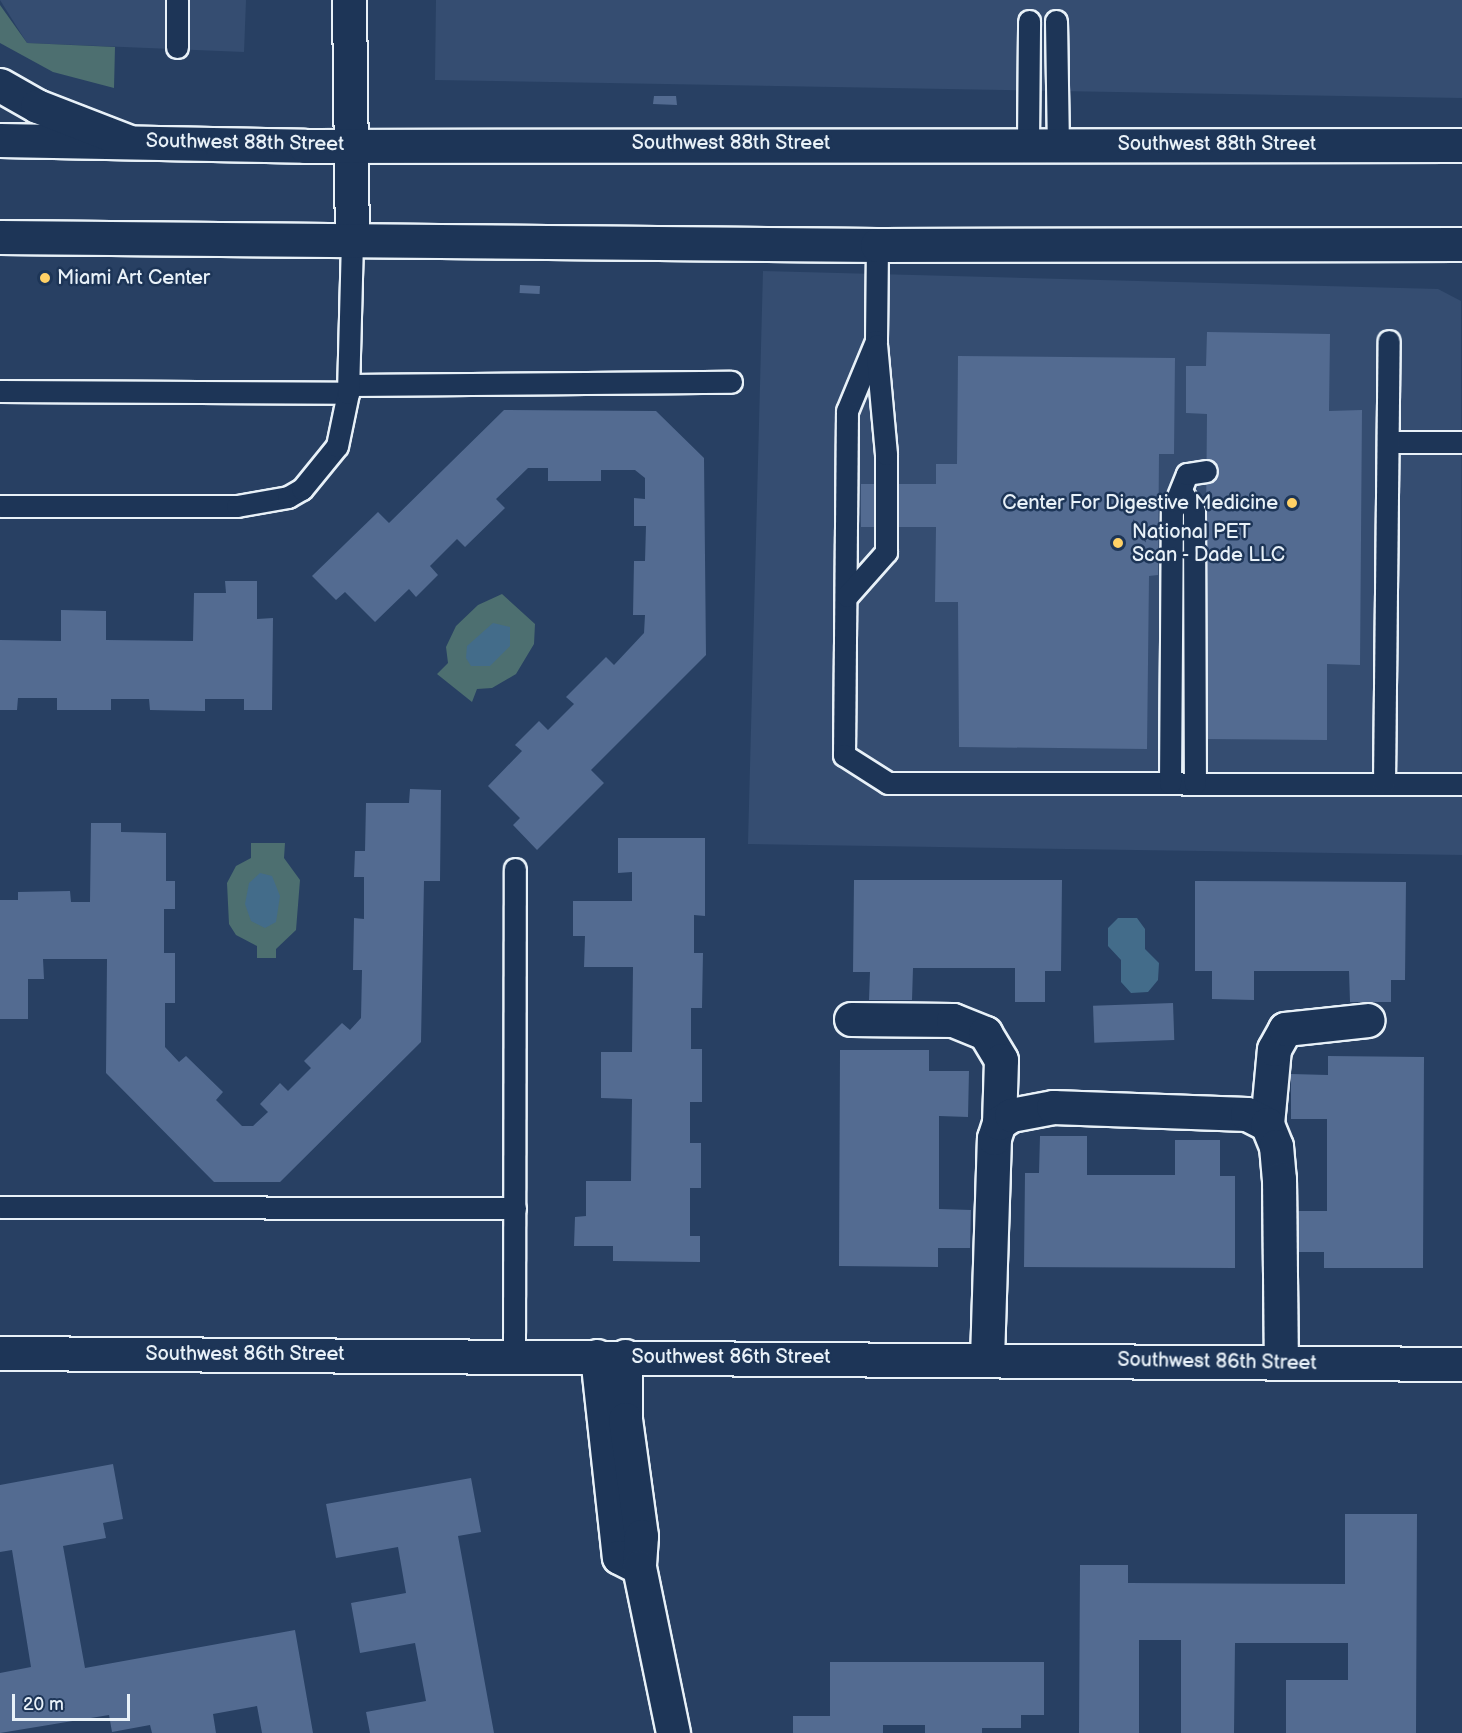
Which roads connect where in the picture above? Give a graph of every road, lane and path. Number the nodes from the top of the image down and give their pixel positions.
1 (177, 0) edge
2 (349, 0) edge
3 (1029, 21) dead end
4 (1056, 21) dead end
5 (177, 46) dead end
6 (0, 85) edge
7 (0, 140) edge
8 (128, 141) junction
9 (1043, 143) junction
10 (349, 145) junction
11 (1462, 145) edge
12 (0, 237) edge
13 (352, 241) junction
14 (1462, 244) edge
15 (877, 245) junction
16 (876, 341) junction
17 (1389, 341) dead end
18 (732, 382) dead end
19 (349, 389) junction
20 (0, 391) edge
21 (1389, 442) junction
22 (1462, 442) edge
23 (1206, 471) dead end
24 (1181, 491) junction
25 (0, 506) edge
26 (847, 596) junction
27 (1170, 783) junction
28 (1195, 783) junction
29 (1384, 783) junction
30 (1462, 784) edge
31 (515, 869) dead end
32 (851, 1019) dead end
33 (1368, 1020) dead end
34 (999, 1123) junction
35 (1267, 1124) junction
36 (0, 1207) edge
37 (515, 1208) junction
38 (0, 1353) edge
39 (514, 1355) junction
40 (611, 1356) junction
41 (987, 1359) junction
42 (1281, 1362) junction
43 (1462, 1364) edge
44 (673, 1733) edge

1 - 5 lane
2 - 10 main road
3 - 9 lane
4 - 9 lane
6 - 8 main road
7 - 8 main road, Southwest 88th Street
8 - 10 main road, Southwest 88th Street
9 - 10 main road, Southwest 88th Street
9 - 11 main road, Southwest 88th Street
10 - 13 main road
12 - 13 main road
13 - 15 main road
13 - 19 lane
14 - 15 main road
15 - 16 lane
16 - 26 lane
16 - 26 lane
17 - 21 lane
18 - 19 lane
19 - 20 lane
19 - 25 lane
21 - 22 lane
21 - 29 lane
23 - 24 lane
24 - 27 lane
24 - 28 lane
26 - 27 lane
27 - 28 lane
28 - 29 lane
29 - 30 lane
31 - 37 lane
32 - 34 main road
33 - 35 main road
34 - 35 main road
34 - 41 main road
35 - 42 main road
36 - 37 lane
37 - 39 lane
38 - 39 main road, Southwest 86th Street
39 - 40 main road, Southwest 86th Street
40 - 41 main road, Southwest 86th Street
40 - 44 main road
41 - 42 main road, Southwest 86th Street
42 - 43 main road, Southwest 86th Street

